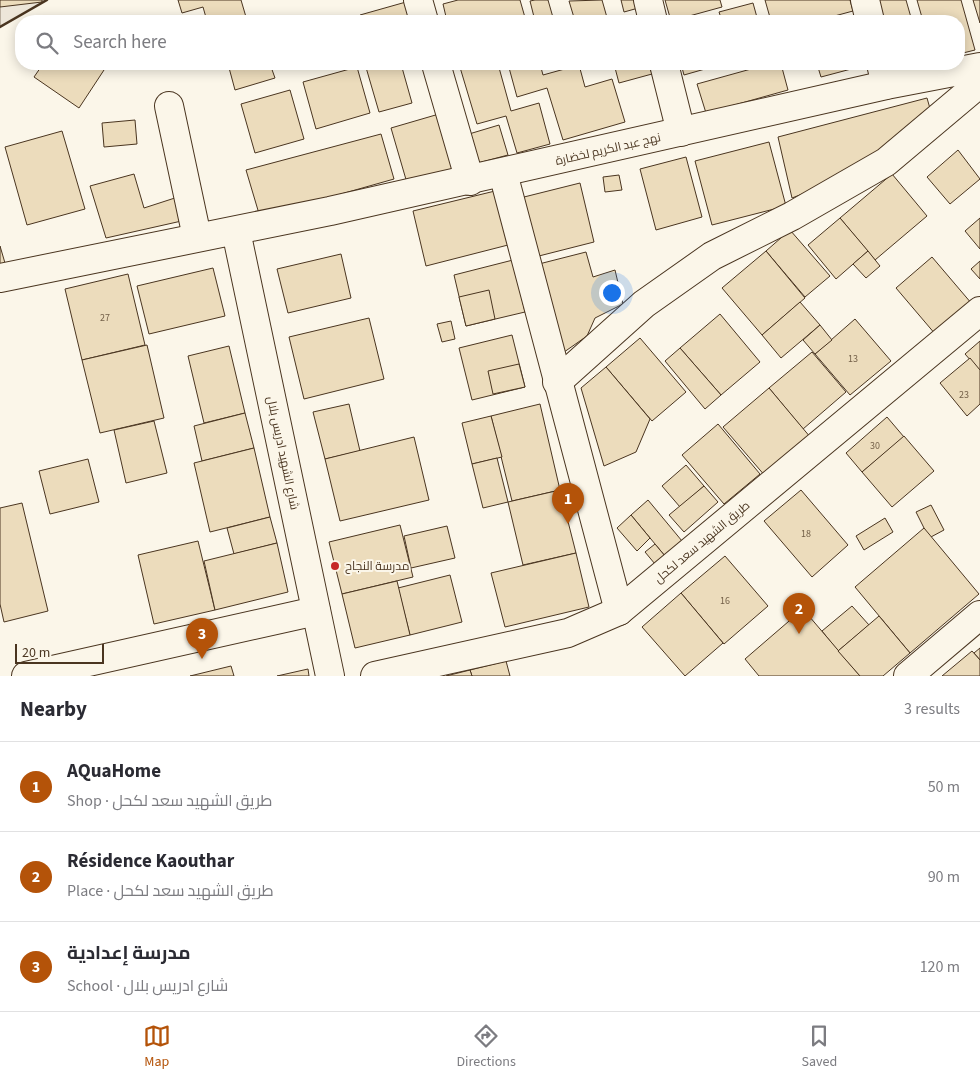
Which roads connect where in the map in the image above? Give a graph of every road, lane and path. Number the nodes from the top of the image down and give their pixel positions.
1 (418, 0) edge
2 (648, 0) edge
3 (865, 0) edge
4 (422, 15) edge
5 (652, 15) edge
6 (869, 15) edge
7 (980, 67) edge
8 (965, 68) edge
9 (438, 70) edge
10 (666, 70) edge
11 (944, 70) edge
12 (884, 75) edge
13 (980, 83) edge
14 (169, 106) dead end
15 (681, 132) junction
16 (503, 173) junction
17 (470, 181) junction
18 (236, 231) junction
19 (197, 238) junction
20 (0, 278) edge
21 (980, 311) edge
22 (557, 382) junction
23 (316, 611) junction
24 (620, 611) junction
25 (980, 615) edge
26 (26, 676) edge
27 (330, 676) edge
28 (375, 676) edge
29 (908, 676) edge

1 - 4 main road
2 - 5 main road
3 - 6 main road
7 - 8 main road, نهج عبد الكريم لخضارة
9 - 17 main road
10 - 15 main road
11 - 12 main road, نهج عبد الكريم لخضارة
12 - 15 main road, نهج عبد الكريم لخضارة
13 - 22 main road
14 - 19 main road
15 - 16 main road, نهج عبد الكريم لخضارة
16 - 17 main road, نهج عبد الكريم لخضارة
16 - 22 main road
17 - 18 main road, نهج عبد الكريم لخضارة
18 - 19 main road, نهج عبد الكريم لخضارة
18 - 23 main road, شارع الشهيد ادريس بلال
19 - 20 main road, نهج عبد الكريم لخضارة
21 - 24 main road, طريق الشهيد سعد لكحل
22 - 24 main road
23 - 26 main road
23 - 27 main road, شارع الشهيد ادريس بلال
24 - 28 main road, طريق الشهيد سعد لكحل
25 - 29 main road

